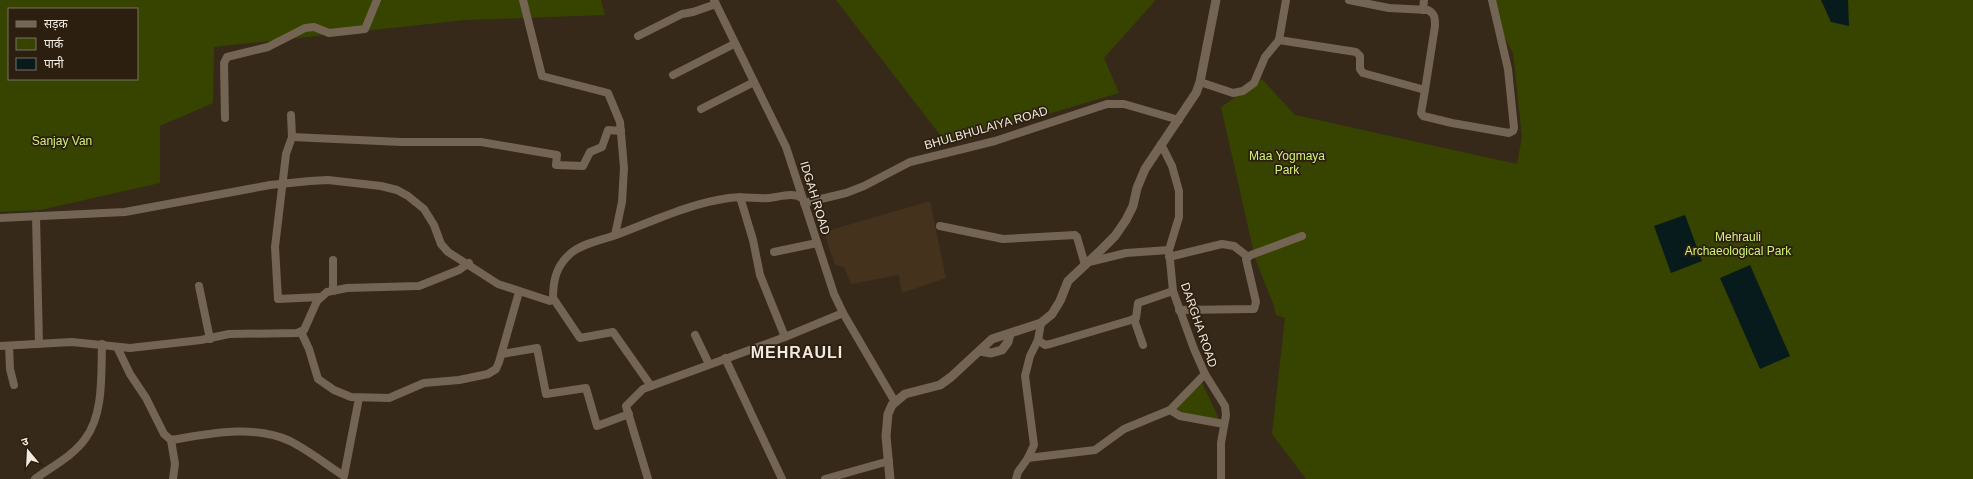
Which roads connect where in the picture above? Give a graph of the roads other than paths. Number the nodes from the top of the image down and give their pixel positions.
1 (377, 0) edge
2 (522, 0) edge
3 (1216, 0) edge
4 (1286, 0) edge
5 (1349, 0) edge
6 (1424, 0) edge
7 (1492, 0) edge
8 (715, 2) edge
9 (1423, 10) junction
10 (638, 36) dead end
11 (1279, 40) junction
12 (734, 44) junction
13 (673, 75) dead end
14 (754, 82) junction
15 (1200, 82) junction
16 (1425, 90) junction
17 (701, 109) dead end
18 (291, 115) dead end
19 (226, 118) dead end
20 (1179, 120) junction
21 (621, 131) junction
22 (292, 137) junction
23 (1161, 144) junction
24 (283, 183) junction
25 (740, 197) junction
26 (803, 200) junction
27 (36, 216) junction
28 (0, 218) edge
29 (940, 226) dead end
30 (615, 235) junction
31 (1302, 236) dead end
32 (816, 243) junction
33 (774, 252) dead end
34 (1169, 254) junction
35 (1248, 257) junction
36 (333, 260) dead end
37 (468, 263) junction
38 (1087, 263) junction
39 (199, 286) dead end
40 (333, 291) junction
41 (1173, 291) junction
42 (519, 292) junction
43 (321, 297) junction
44 (553, 298) junction
45 (1179, 310) junction
46 (843, 313) junction
47 (1134, 319) junction
48 (1041, 323) junction
49 (301, 332) junction
50 (1010, 334) junction
51 (695, 335) dead end
52 (785, 337) junction
53 (210, 339) junction
54 (1038, 340) junction
55 (39, 344) junction
56 (102, 344) junction
57 (1143, 345) dead end
58 (0, 346) edge
59 (9, 346) junction
60 (117, 347) junction
61 (980, 351) junction
62 (502, 354) junction
63 (725, 358) junction
64 (710, 364) junction
65 (1205, 374) junction
66 (14, 384) dead end
67 (651, 386) junction
68 (359, 398) junction
69 (895, 402) junction
70 (1170, 410) junction
71 (629, 414) junction
72 (1224, 424) junction
73 (171, 440) junction
74 (1028, 458) junction
75 (889, 461) junction
76 (347, 478) edge
77 (35, 479) edge
78 (172, 479) edge
79 (648, 479) edge
80 (782, 479) edge
81 (825, 479) edge
82 (890, 479) edge
83 (1016, 479) edge
84 (1221, 479) edge

1 - 19 street
2 - 21 street
3 - 15 street
4 - 11 street
5 - 9 street
6 - 9 street
7 - 16 street
8 - 10 street
8 - 12 street, IDGAH ROAD
9 - 16 street
11 - 15 street
11 - 16 street
12 - 13 street
12 - 14 street, IDGAH ROAD
14 - 17 street
14 - 26 street, IDGAH ROAD
15 - 20 street
18 - 22 street
20 - 23 street
20 - 26 street, BHULBHULAIYA ROAD
21 - 22 street
21 - 30 street
22 - 24 street
23 - 34 street, DARGHA ROAD
23 - 38 street
24 - 27 street
24 - 37 street
24 - 43 street
25 - 26 street, BHULBHULAIYA ROAD
25 - 30 street, BHULBHULAIYA ROAD
25 - 52 street
26 - 32 street, IDGAH ROAD
27 - 28 street
27 - 55 street
29 - 38 street
30 - 44 street, BHULBHULAIYA ROAD
31 - 35 street
32 - 33 street
32 - 46 street, IDGAH ROAD
34 - 35 street
34 - 38 street
34 - 41 street, DARGHA ROAD
35 - 45 street
36 - 40 street
37 - 40 street
37 - 42 street
38 - 48 street
39 - 53 street
40 - 43 street
41 - 45 street, DARGHA ROAD
41 - 47 street
42 - 44 street
42 - 62 street
43 - 49 street
44 - 67 street
45 - 65 street, DARGHA ROAD
46 - 52 street
46 - 69 street, IDGAH ROAD
47 - 54 street
47 - 57 street
48 - 50 street
48 - 54 street
49 - 53 street
49 - 68 street
50 - 61 street
50 - 61 street
51 - 64 street
52 - 63 street
53 - 60 street
54 - 74 street
55 - 56 street
55 - 59 street
56 - 60 street
56 - 77 street
58 - 59 street
59 - 66 street
60 - 73 street
61 - 69 street
62 - 68 street
62 - 71 street
63 - 64 street
63 - 80 street
64 - 67 street
65 - 70 street, DARGHA ROAD
65 - 72 street
67 - 71 street
68 - 76 street
69 - 75 street
70 - 72 street
70 - 74 street
71 - 79 street
72 - 84 street
73 - 76 street
73 - 78 street
74 - 83 street
75 - 81 street
75 - 82 street

